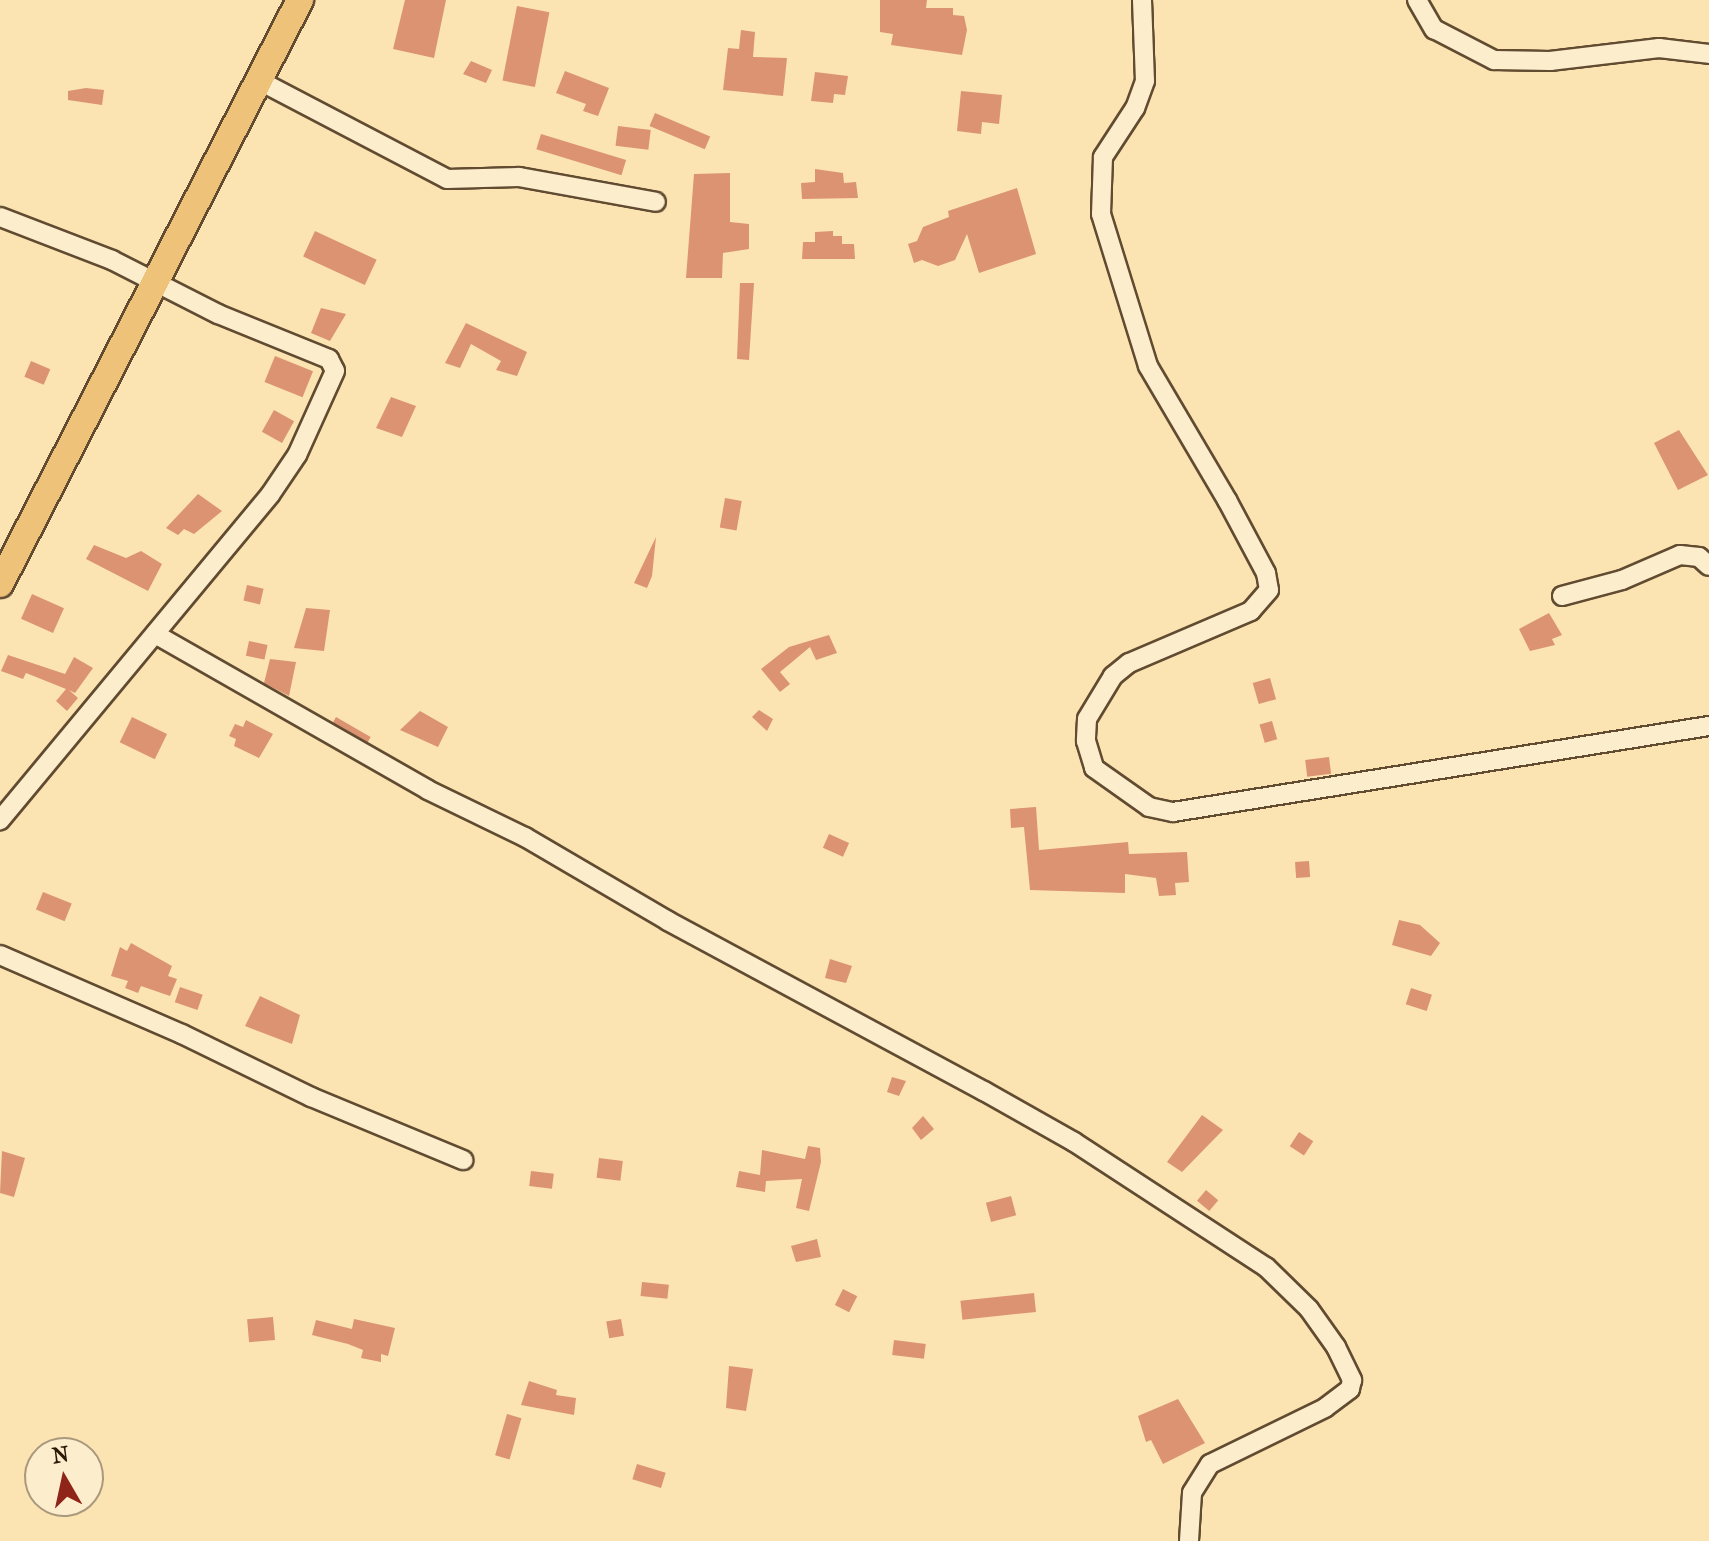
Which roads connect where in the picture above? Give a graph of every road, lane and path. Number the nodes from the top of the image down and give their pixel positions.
1 (300, 0) edge
2 (1142, 0) edge
3 (1417, 0) edge
4 (1709, 54) edge
5 (258, 80) junction
6 (656, 202) dead end
7 (0, 217) edge
8 (156, 280) junction
9 (1709, 566) edge
10 (0, 584) edge
11 (1562, 596) dead end
12 (155, 634) junction
13 (1709, 726) edge
14 (0, 820) edge
15 (0, 955) edge
16 (463, 1160) dead end
17 (1189, 1541) edge

1 - 5 highway
2 - 13 street
3 - 4 street
5 - 6 street
5 - 8 highway
7 - 8 street
8 - 10 highway
8 - 12 street
9 - 11 street
12 - 14 street
12 - 17 street
15 - 16 street

